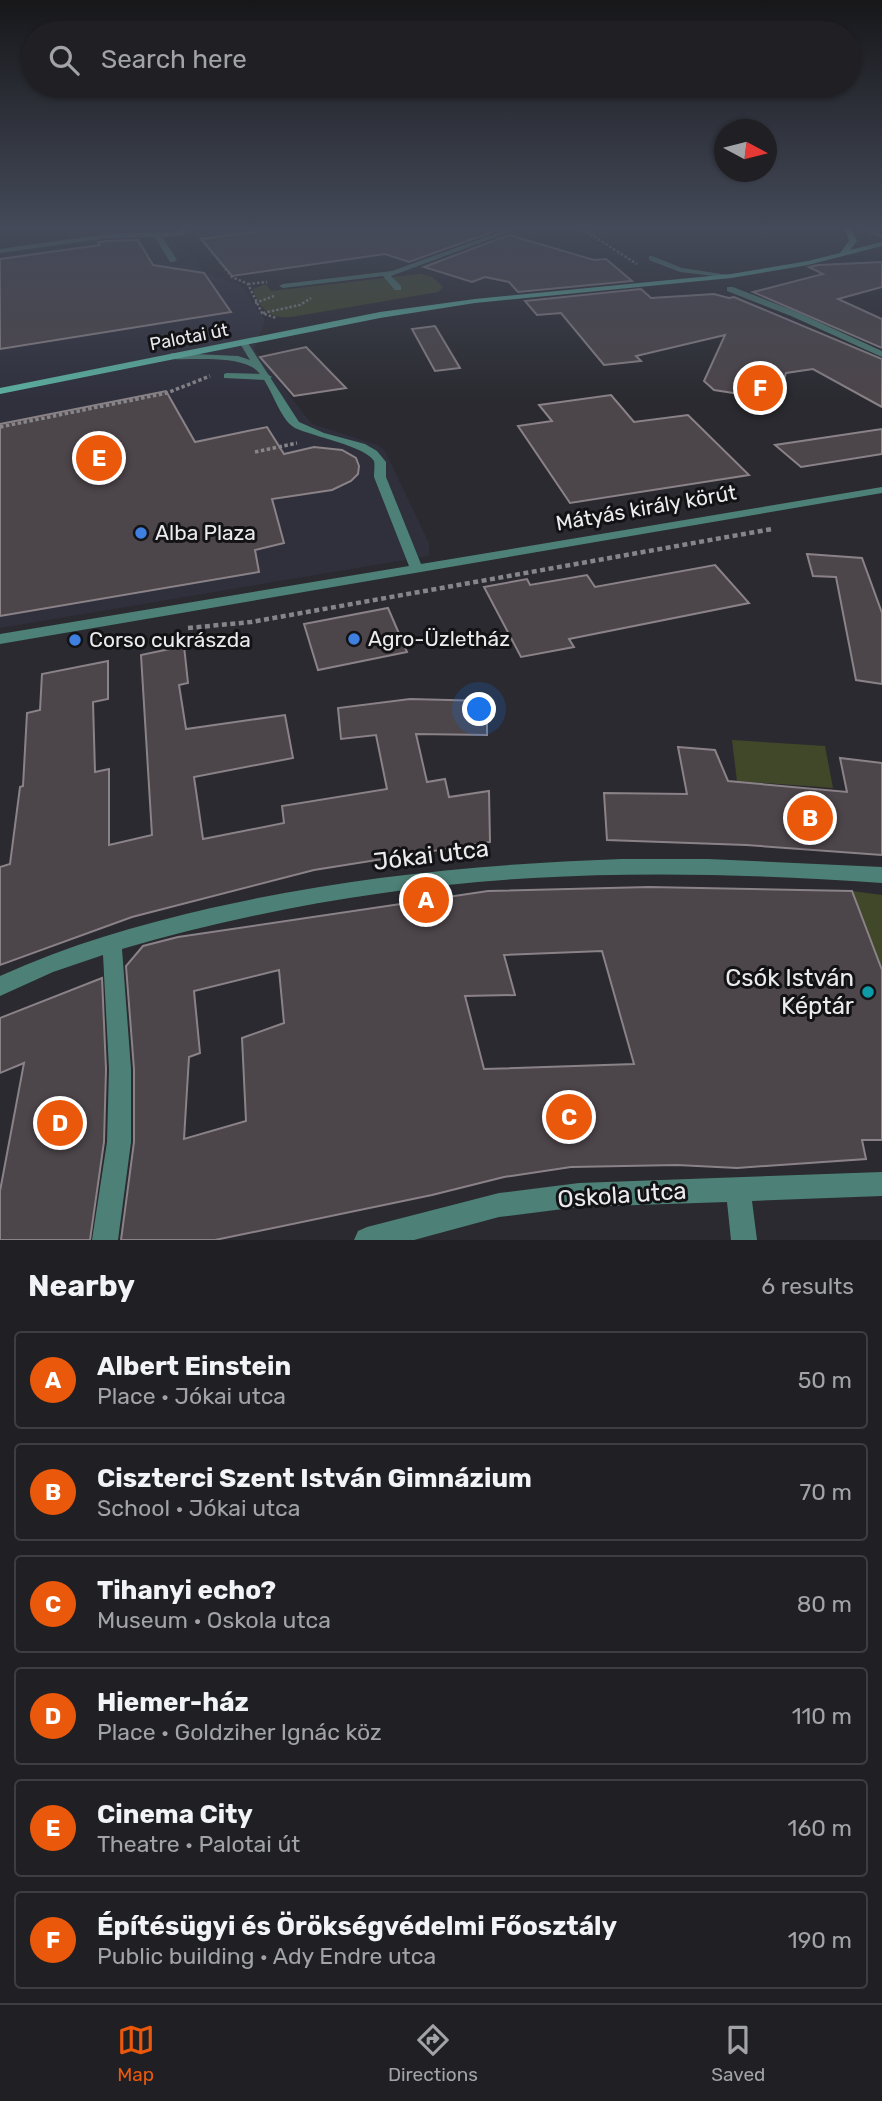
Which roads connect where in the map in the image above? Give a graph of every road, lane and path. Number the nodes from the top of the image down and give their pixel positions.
1 (293, 285) edge
2 (395, 285) edge
3 (644, 285) edge
4 (283, 286) dead end
5 (398, 288) dead end
6 (730, 289) dead end
7 (294, 306) dead end
8 (278, 318) dead end
9 (243, 342) junction
10 (882, 354) edge
11 (172, 356) junction
12 (260, 366) junction
13 (223, 374) joint
14 (267, 377) junction
15 (0, 391) edge
16 (0, 427) edge
17 (308, 441) dead end
18 (255, 452) dead end
19 (882, 490) edge
20 (784, 526) dead end
21 (417, 569) junction
22 (186, 629) dead end
23 (0, 639) edge
24 (882, 875) edge
25 (112, 942) junction
26 (0, 986) edge
27 (882, 1184) edge
28 (738, 1188) junction
29 (104, 1240) edge
30 (367, 1240) edge
31 (744, 1240) edge

1 - 4 street
2 - 5 street
3 - 9 main road, Palotai út
6 - 10 street
7 - 8 path
9 - 11 main road, Palotai út
9 - 12 street
11 - 12 street
11 - 15 main road, Palotai út
12 - 14 street
13 - 14 street
13 - 16 path
14 - 21 street
17 - 18 path
19 - 21 street, Mátyás király körút
20 - 22 path
21 - 23 street, Mátyás király körút
24 - 25 street, Jókai utca
25 - 26 street, Jókai utca
25 - 29 street
27 - 28 street, Oskola utca
28 - 30 street, Oskola utca
28 - 31 street

